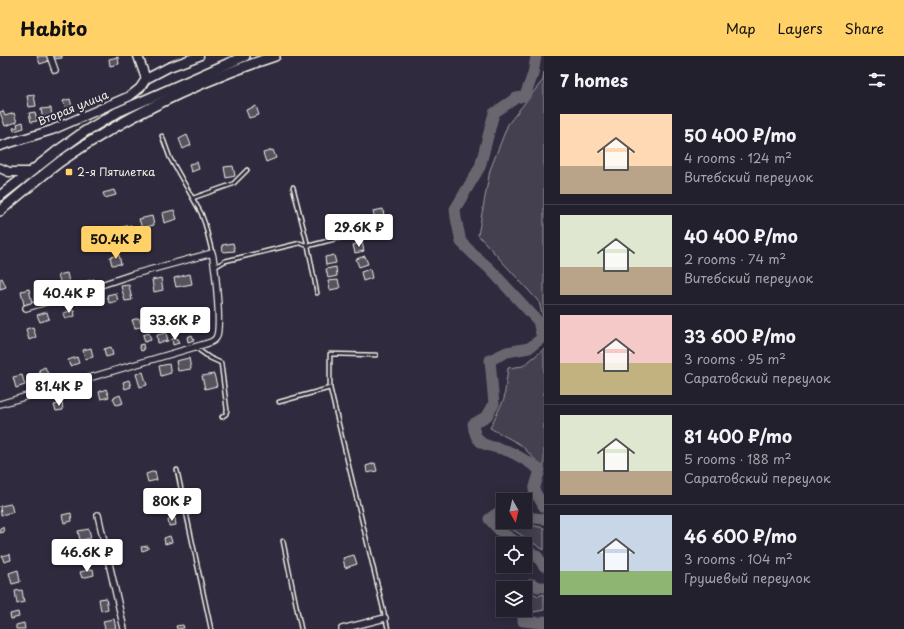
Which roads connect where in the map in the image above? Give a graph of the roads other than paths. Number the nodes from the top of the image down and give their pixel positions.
1 (50, 56) edge
2 (138, 56) edge
3 (199, 56) edge
4 (245, 56) edge
5 (275, 56) edge
6 (55, 70) dead end
7 (146, 79) junction
8 (162, 136) dead end
9 (0, 146) edge
10 (0, 168) edge
11 (247, 170) dead end
12 (30, 172) junction
13 (293, 187) dead end
14 (0, 196) edge
15 (193, 198) junction
16 (0, 211) edge
17 (374, 229) dead end
18 (308, 246) junction
19 (212, 253) junction
20 (215, 267) junction
21 (318, 293) dead end
22 (26, 308) dead end
23 (194, 347) junction
24 (376, 355) dead end
25 (330, 388) junction
26 (279, 402) dead end
27 (0, 404) edge
28 (222, 417) dead end
29 (178, 470) dead end
30 (98, 515) dead end
31 (283, 541) dead end
32 (385, 618) junction
33 (124, 629) edge
34 (211, 629) edge
35 (301, 629) edge
36 (342, 629) edge
37 (388, 629) edge

1 - 6 street
2 - 7 main road
3 - 7 main road
4 - 12 highway
5 - 16 highway
7 - 9 main road, Вторая улица
8 - 15 lane
10 - 12 main road
11 - 15 lane
12 - 14 highway
13 - 18 lane
15 - 19 lane
17 - 18 lane
18 - 20 lane
18 - 21 lane
19 - 20 street
19 - 22 street
20 - 23 street
23 - 27 street
23 - 28 lane
24 - 25 lane
25 - 26 lane
25 - 32 lane
29 - 34 lane
30 - 33 street
31 - 35 lane
32 - 36 street
32 - 37 lane

